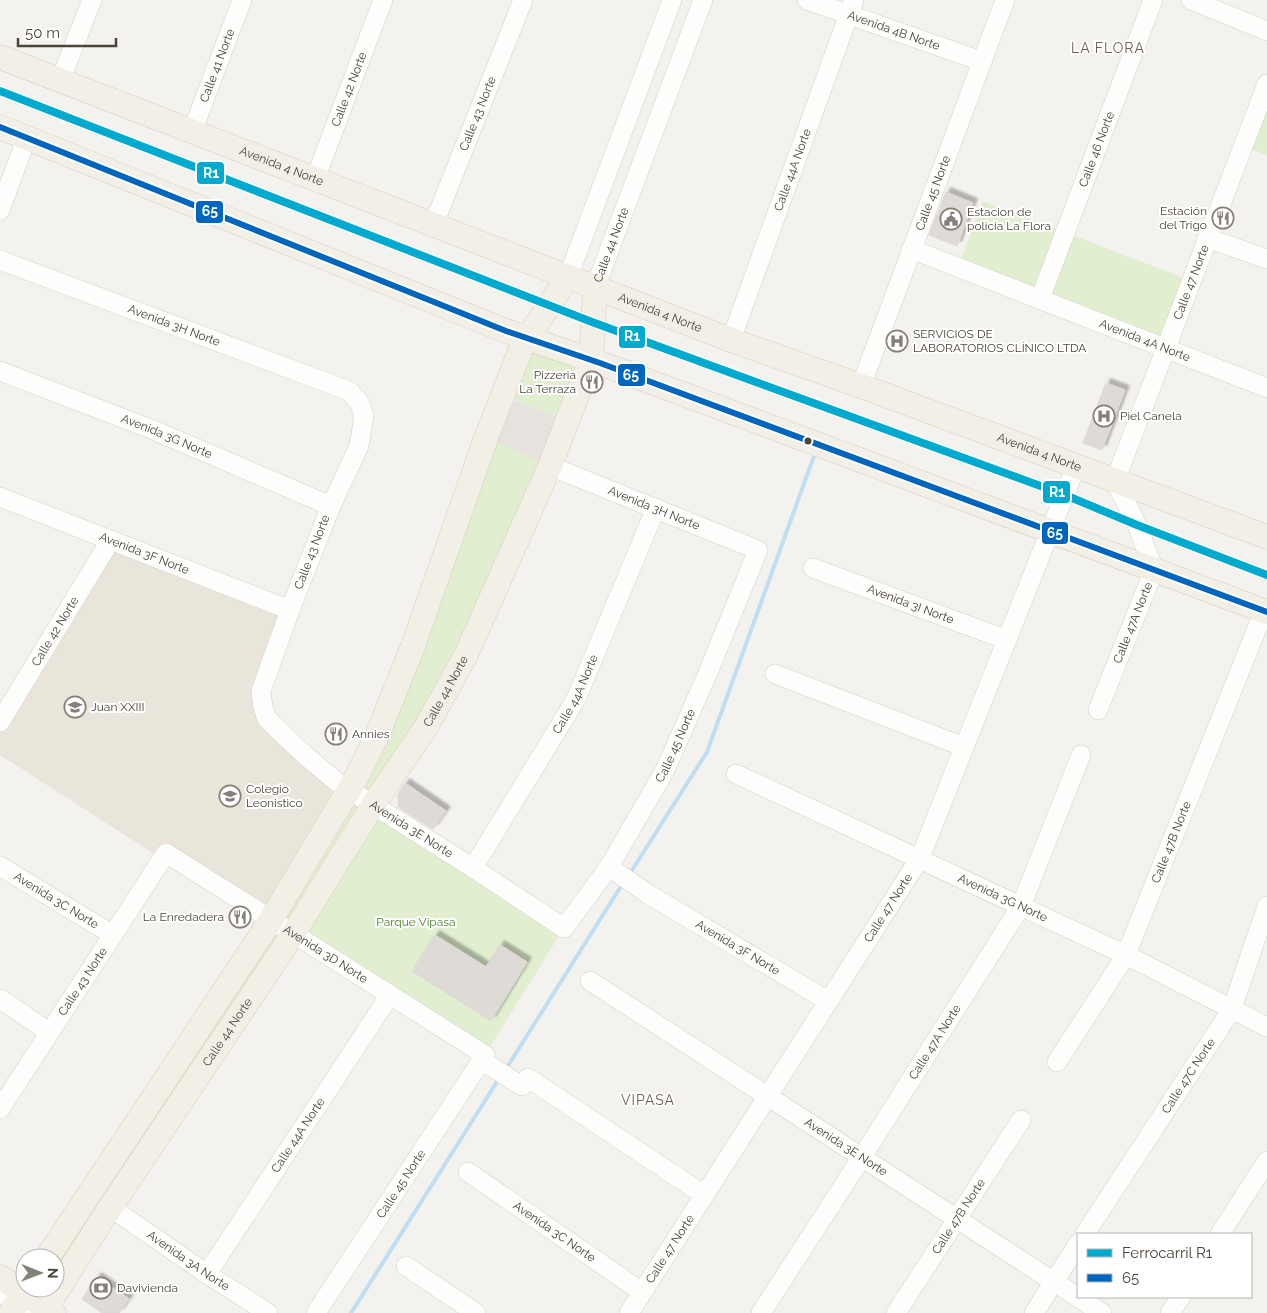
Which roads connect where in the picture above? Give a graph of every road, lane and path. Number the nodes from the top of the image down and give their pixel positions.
1 (92, 0) edge
2 (242, 0) edge
3 (383, 0) edge
4 (522, 0) edge
5 (672, 0) edge
6 (703, 0) edge
7 (808, 0) edge
8 (1005, 0) edge
9 (1153, 0) edge
10 (1191, 0) edge
11 (851, 7) edge
12 (1267, 31) edge
13 (0, 57) edge
14 (981, 62) junction
15 (60, 80) junction
16 (1267, 84) edge
17 (0, 127) edge
18 (192, 132) junction
19 (27, 138) junction
20 (315, 179) junction
21 (0, 210) edge
22 (433, 226) junction
23 (1207, 238) junction
24 (911, 249) junction
25 (1267, 259) edge
26 (0, 260) edge
27 (568, 277) junction
28 (595, 288) junction
29 (1040, 299) junction
30 (526, 338) junction
31 (731, 340) junction
32 (1166, 349) junction
33 (591, 359) junction
34 (0, 371) edge
35 (861, 386) junction
36 (1267, 388) edge
37 (349, 391) joint
38 (550, 466) junction
39 (1076, 466) junction
40 (1115, 481) junction
41 (1, 499) edge
42 (331, 506) junction
43 (656, 508) junction
44 (1051, 531) junction
45 (1267, 538) edge
46 (110, 540) junction
47 (758, 550) joint
48 (813, 568) dead end
49 (1154, 570) junction
50 (290, 610) junction
51 (1265, 611) edge
52 (1007, 640) junction
53 (775, 674) dead end
54 (1098, 710) dead end
55 (268, 720) joint
56 (0, 722) edge
57 (964, 747) junction
58 (1081, 755) dead end
59 (736, 774) dead end
60 (350, 790) junction
61 (373, 805) junction
62 (166, 853) joint
63 (920, 858) junction
64 (0, 866) edge
65 (473, 868) junction
66 (616, 872) junction
67 (1021, 906) junction
68 (1267, 906) edge
69 (271, 920) junction
70 (564, 928) joint
71 (293, 934) junction
72 (112, 935) junction
73 (1126, 955) junction
74 (590, 981) dead end
75 (390, 995) junction
76 (0, 999) edge
77 (828, 1001) junction
78 (1232, 1009) junction
79 (1267, 1027) edge
80 (49, 1032) junction
81 (1057, 1062) dead end
82 (503, 1071) junction
83 (767, 1097) junction
84 (0, 1109) edge
85 (1020, 1120) dead end
86 (862, 1158) junction
87 (1267, 1161) edge
88 (468, 1172) dead end
89 (704, 1195) junction
90 (110, 1208) junction
91 (957, 1219) junction
92 (1086, 1233) edge
93 (1221, 1233) edge
94 (1077, 1246) edge
95 (54, 1248) edge
96 (406, 1266) dead end
97 (207, 1274) junction
98 (0, 1277) edge
99 (1053, 1282) junction
100 (642, 1292) junction
101 (1077, 1297) edge
102 (1078, 1298) edge
103 (1180, 1298) edge
104 (28, 1304) edge
105 (268, 1313) edge
106 (316, 1313) edge
107 (476, 1313) edge
108 (629, 1313) edge
109 (761, 1313) edge
110 (896, 1313) edge
111 (1034, 1313) edge
112 (1102, 1313) edge
113 (1170, 1313) edge

1 - 15 street
2 - 18 street, Calle 41 Norte
3 - 20 street, Calle 42 Norte
4 - 22 street, Calle 43 Norte
5 - 27 street, Calle 44 Norte
6 - 28 street, Calle 44 Norte
7 - 11 street, Avenida 4B Norte
8 - 14 street, Calle 45 Norte
9 - 29 street, Calle 46 Norte
10 - 12 street
11 - 14 street, Avenida 4B Norte
11 - 31 street, Calle 44A Norte
13 - 15 main road, Avenida 4 Norte
14 - 24 street, Calle 45 Norte
15 - 18 main road, Avenida 4 Norte
16 - 23 street, Calle 47 Norte
17 - 19 main road
18 - 20 main road, Avenida 4 Norte
19 - 21 street
19 - 30 main road
20 - 22 main road, Avenida 4 Norte
22 - 27 main road, Avenida 4 Norte
23 - 25 street
23 - 32 street, Calle 47 Norte
24 - 29 street, Avenida 4A Norte
24 - 35 street, Calle 45 Norte
26 - 37 street, Avenida 3H Norte
27 - 28 main road, Avenida 4 Norte
27 - 30 main road, Calle 44 Norte
28 - 31 main road, Avenida 4 Norte
28 - 33 main road, Calle 44 Norte
29 - 32 street, Avenida 4A Norte
30 - 33 main road
30 - 60 main road, Calle 44 Norte
31 - 35 main road, Avenida 4 Norte
32 - 36 street, Avenida 4A Norte
32 - 40 street, Calle 47 Norte
33 - 38 main road, Calle 44 Norte
33 - 44 main road
34 - 42 street, Avenida 3G Norte
35 - 39 main road, Avenida 4 Norte
37 - 42 street, Calle 43 Norte
38 - 43 street, Avenida 3H Norte
38 - 61 main road, Calle 44 Norte
39 - 40 main road, Avenida 4 Norte
39 - 44 street, Calle 47 Norte
40 - 45 main road, Avenida 4 Norte
40 - 49 street, Calle 47A Norte
41 - 46 street, Avenida 3F Norte
42 - 50 street, Calle 43 Norte
43 - 47 street, Avenida 3H Norte
43 - 65 street, Calle 44A Norte
44 - 49 main road
44 - 52 street, Calle 47 Norte
46 - 50 street, Avenida 3F Norte
46 - 56 street, Calle 42 Norte
47 - 66 street, Calle 45 Norte
48 - 52 street, Avenida 3I Norte
49 - 51 main road
49 - 54 street, Calle 47A Norte
50 - 55 street, Calle 43 Norte
51 - 73 street, Calle 47B Norte
52 - 57 street, Calle 47 Norte
53 - 57 street
55 - 60 street, Avenida 3E Norte
57 - 63 street, Calle 47 Norte
58 - 67 street, Calle 47A Norte
59 - 63 street, Avenida 3G Norte
60 - 61 street, Avenida 3E Norte
60 - 69 main road, Calle 44 Norte
61 - 65 street, Avenida 3E Norte
61 - 71 main road, Calle 44 Norte
62 - 69 street, Avenida 3D Norte
62 - 72 street, Calle 43 Norte
63 - 67 street, Avenida 3G Norte
63 - 77 street, Calle 47 Norte
64 - 72 street, Avenida 3C Norte
65 - 70 street, Avenida 3E Norte
66 - 70 street, Calle 45 Norte
66 - 77 street, Avenida 3F Norte
67 - 73 street, Avenida 3G Norte
67 - 86 street, Calle 47A Norte
68 - 78 street, Calle 47C Norte
69 - 71 street, Avenida 3D Norte
69 - 95 main road, Calle 44 Norte
71 - 75 street, Avenida 3D Norte
71 - 90 main road, Calle 44 Norte
72 - 80 street, Calle 43 Norte
73 - 78 street, Avenida 3G Norte
73 - 81 street, Calle 47B Norte
74 - 83 street, Avenida 3E Norte
75 - 82 street, Avenida 3D Norte
75 - 97 street, Calle 44A Norte
76 - 80 street
77 - 83 street, Calle 47 Norte
78 - 79 street, Avenida 3G Norte
78 - 92 street, Calle 47C Norte
80 - 84 street, Calle 43 Norte
82 - 89 street, Avenida 3D Norte
82 - 106 street, Calle 45 Norte
83 - 86 street, Avenida 3E Norte
83 - 89 street, Calle 47 Norte
85 - 91 street, Calle 47B Norte
86 - 91 street, Avenida 3E Norte
86 - 109 street, Calle 47A Norte
87 - 93 street
88 - 100 street, Avenida 3C Norte
89 - 100 street, Calle 47 Norte
90 - 97 street, Avenida 3A Norte
90 - 104 main road, Calle 44 Norte
91 - 99 street, Avenida 3E Norte
91 - 110 street, Calle 47B Norte
94 - 99 street
96 - 107 street
97 - 105 street, Avenida 3A Norte
98 - 104 main road
99 - 101 street, Avenida 3E Norte
99 - 111 street
100 - 108 street, Calle 47 Norte
102 - 112 street, Avenida 3E Norte
103 - 113 street

